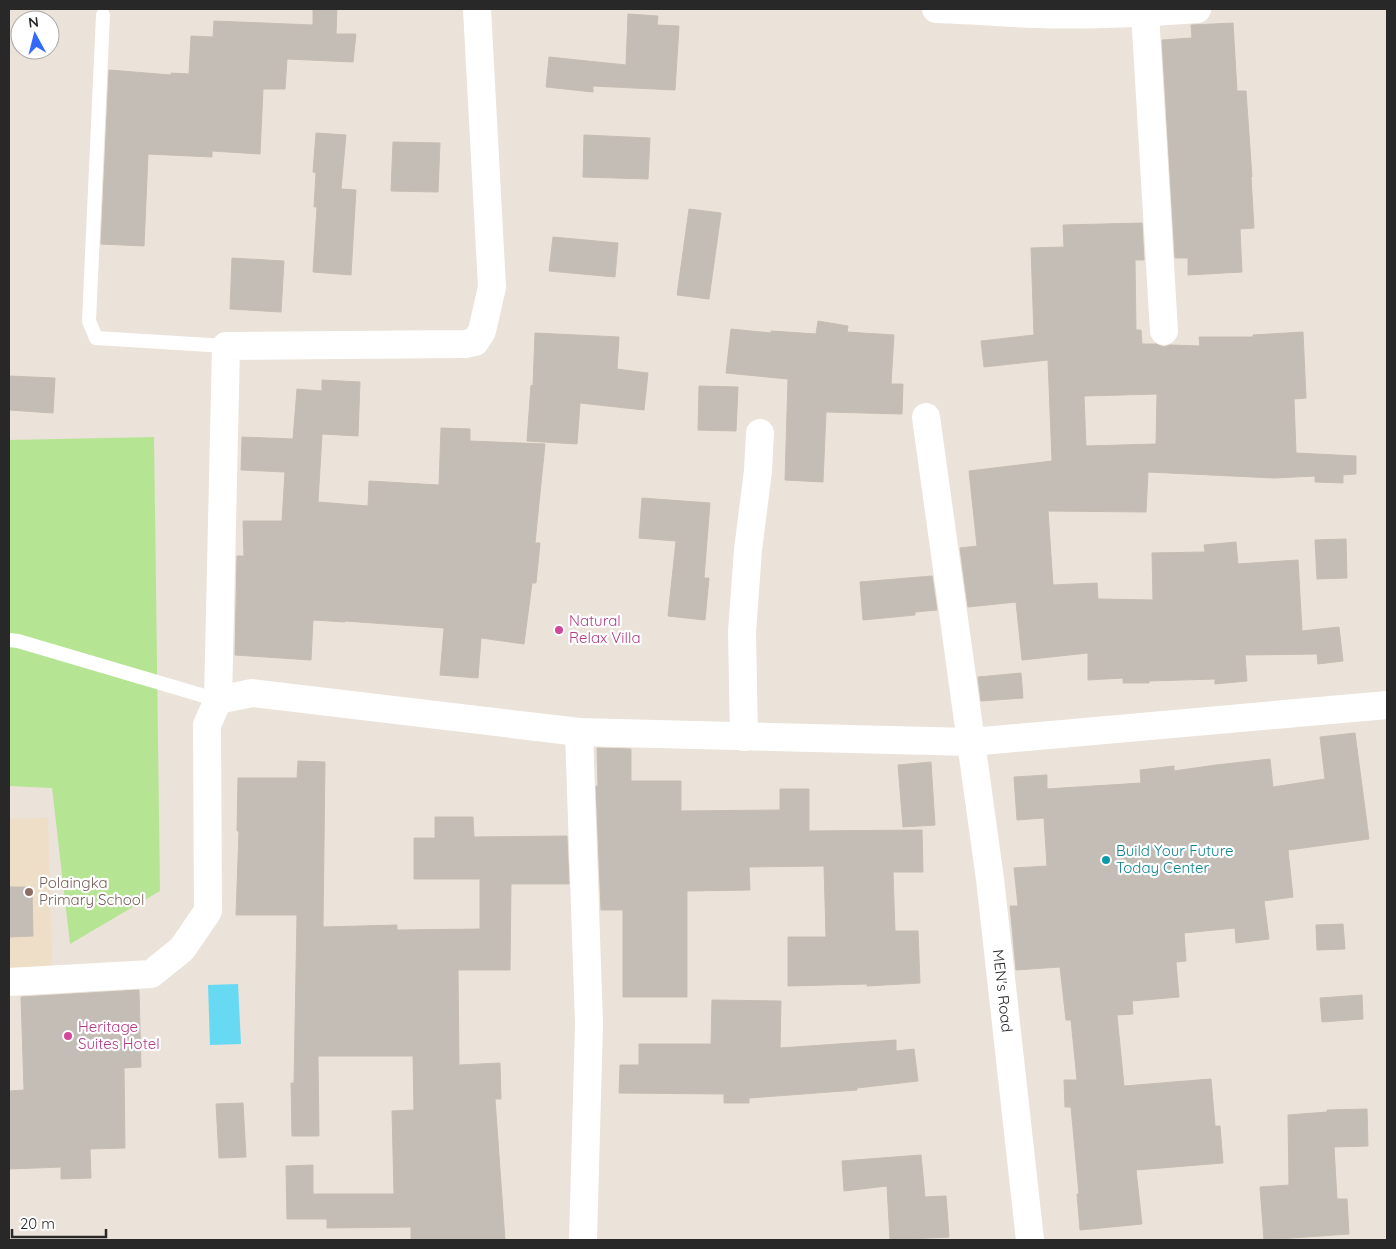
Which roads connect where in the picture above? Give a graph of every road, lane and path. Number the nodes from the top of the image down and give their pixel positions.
1 (478, 9) edge
2 (936, 9) edge
3 (1197, 9) edge
4 (1145, 13) junction
5 (103, 15) dead end
6 (1164, 331) dead end
7 (226, 346) junction
8 (926, 417) dead end
9 (760, 432) dead end
10 (9, 640) edge
11 (218, 700) junction
12 (1387, 705) edge
13 (579, 732) junction
14 (744, 737) junction
15 (971, 742) junction
16 (9, 982) edge
17 (583, 1240) edge
18 (1030, 1240) edge

1 - 7 street
2 - 4 street
3 - 4 street
4 - 6 street
5 - 7 lane
7 - 11 street
8 - 15 street, MEN's Road
9 - 14 street
10 - 11 lane
11 - 13 street
11 - 16 street
12 - 15 street
13 - 14 street
13 - 17 street
14 - 15 street
15 - 18 street, MEN's Road

